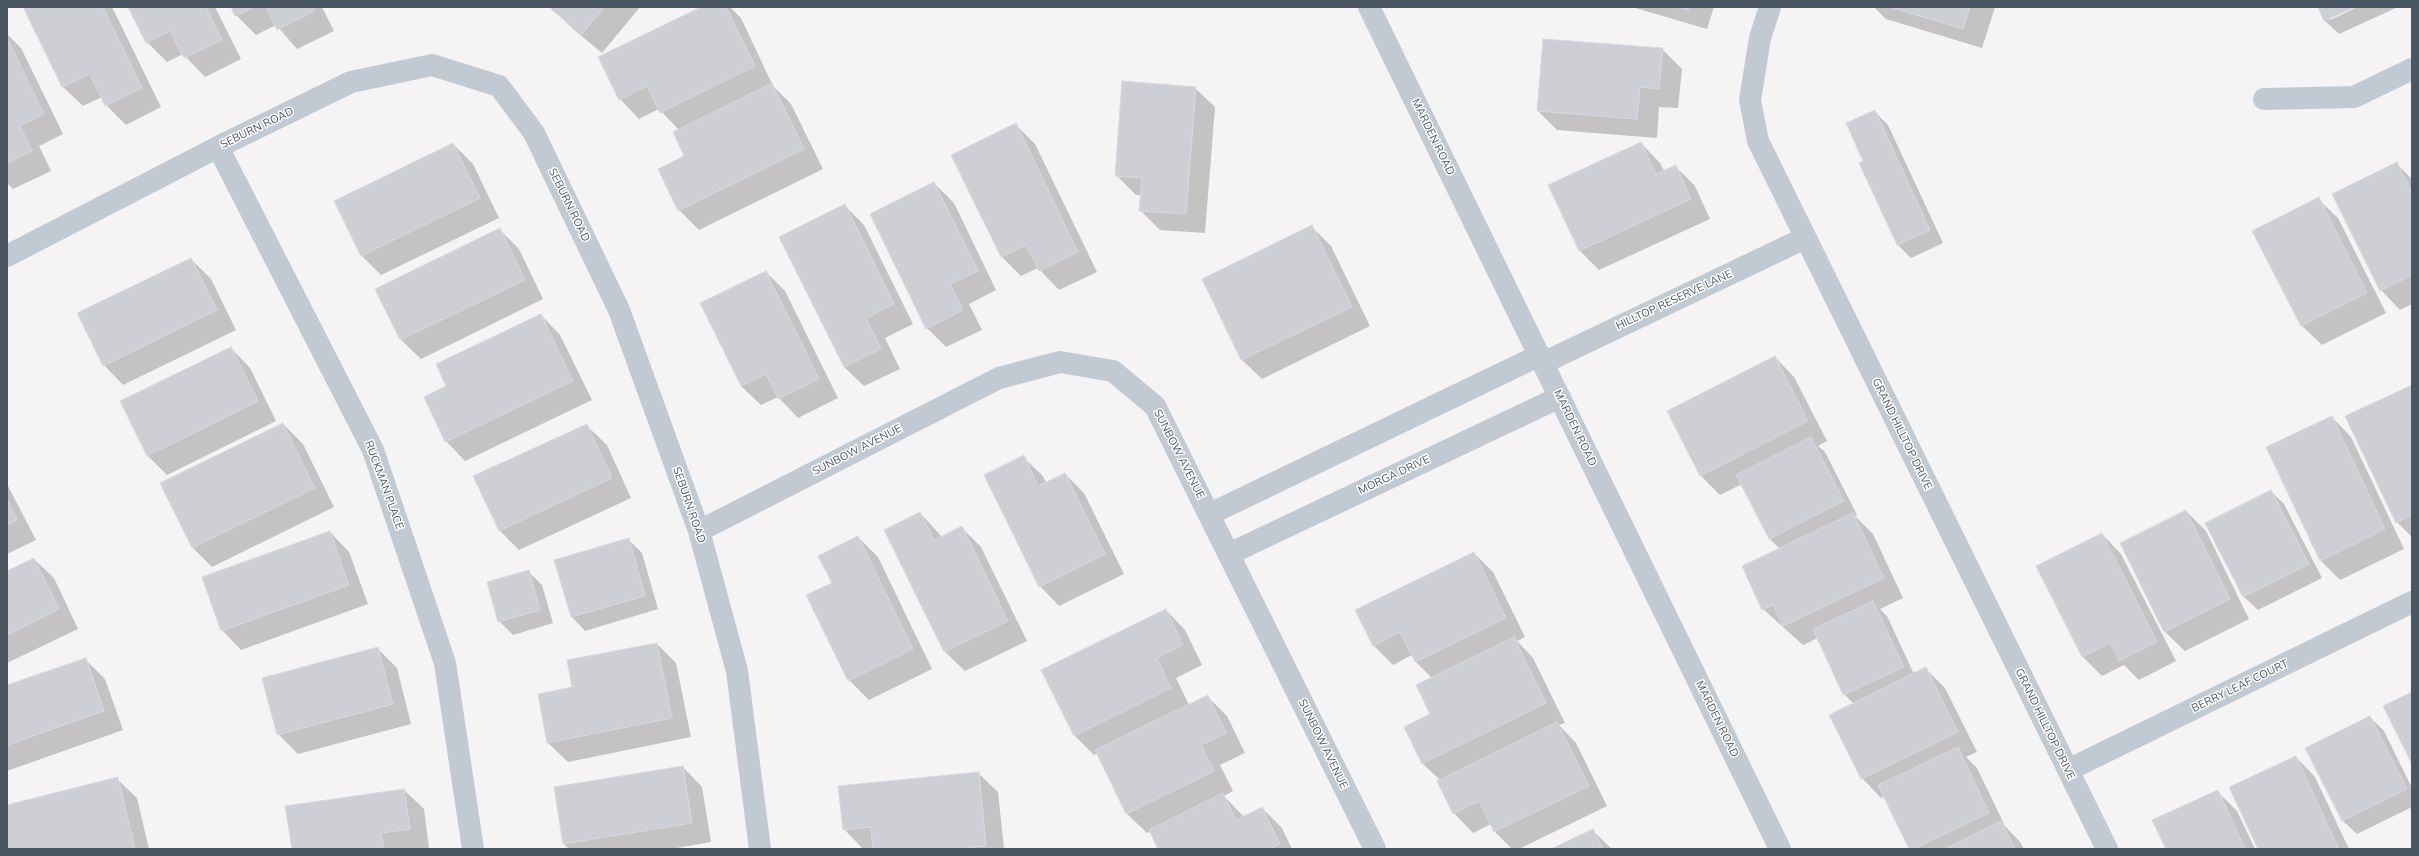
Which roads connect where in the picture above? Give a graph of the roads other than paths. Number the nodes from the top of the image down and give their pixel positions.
1 (1369, 7) edge
2 (1770, 7) edge
3 (2412, 69) edge
4 (2264, 99) dead end
5 (218, 147) junction
6 (1805, 238) junction
7 (7, 256) edge
8 (1542, 359) junction
9 (1560, 397) junction
10 (1210, 514) junction
11 (699, 531) junction
12 (1229, 554) junction
13 (2412, 602) edge
14 (2068, 770) junction
15 (473, 849) edge
16 (760, 849) edge
17 (1375, 849) edge
18 (1780, 849) edge
19 (2107, 849) edge

1 - 8 street, MARDEN ROAD
2 - 6 street, GRAND HILLTOP DRIVE
3 - 4 street
5 - 7 street, SEBURN ROAD
5 - 11 street, SEBURN ROAD
5 - 15 street, RUCKMAN PLACE
6 - 8 street, HILLTOP RESERVE LANE
6 - 14 street, GRAND HILLTOP DRIVE
8 - 9 street, MARDEN ROAD
8 - 10 street
9 - 12 street, MORGA DRIVE
9 - 18 street, MARDEN ROAD
10 - 11 street, SUNBOW AVENUE
10 - 12 street, SUNBOW AVENUE
11 - 16 street, SEBURN ROAD
12 - 17 street, SUNBOW AVENUE
13 - 14 street, BERRY LEAF COURT
14 - 19 street, GRAND HILLTOP DRIVE

